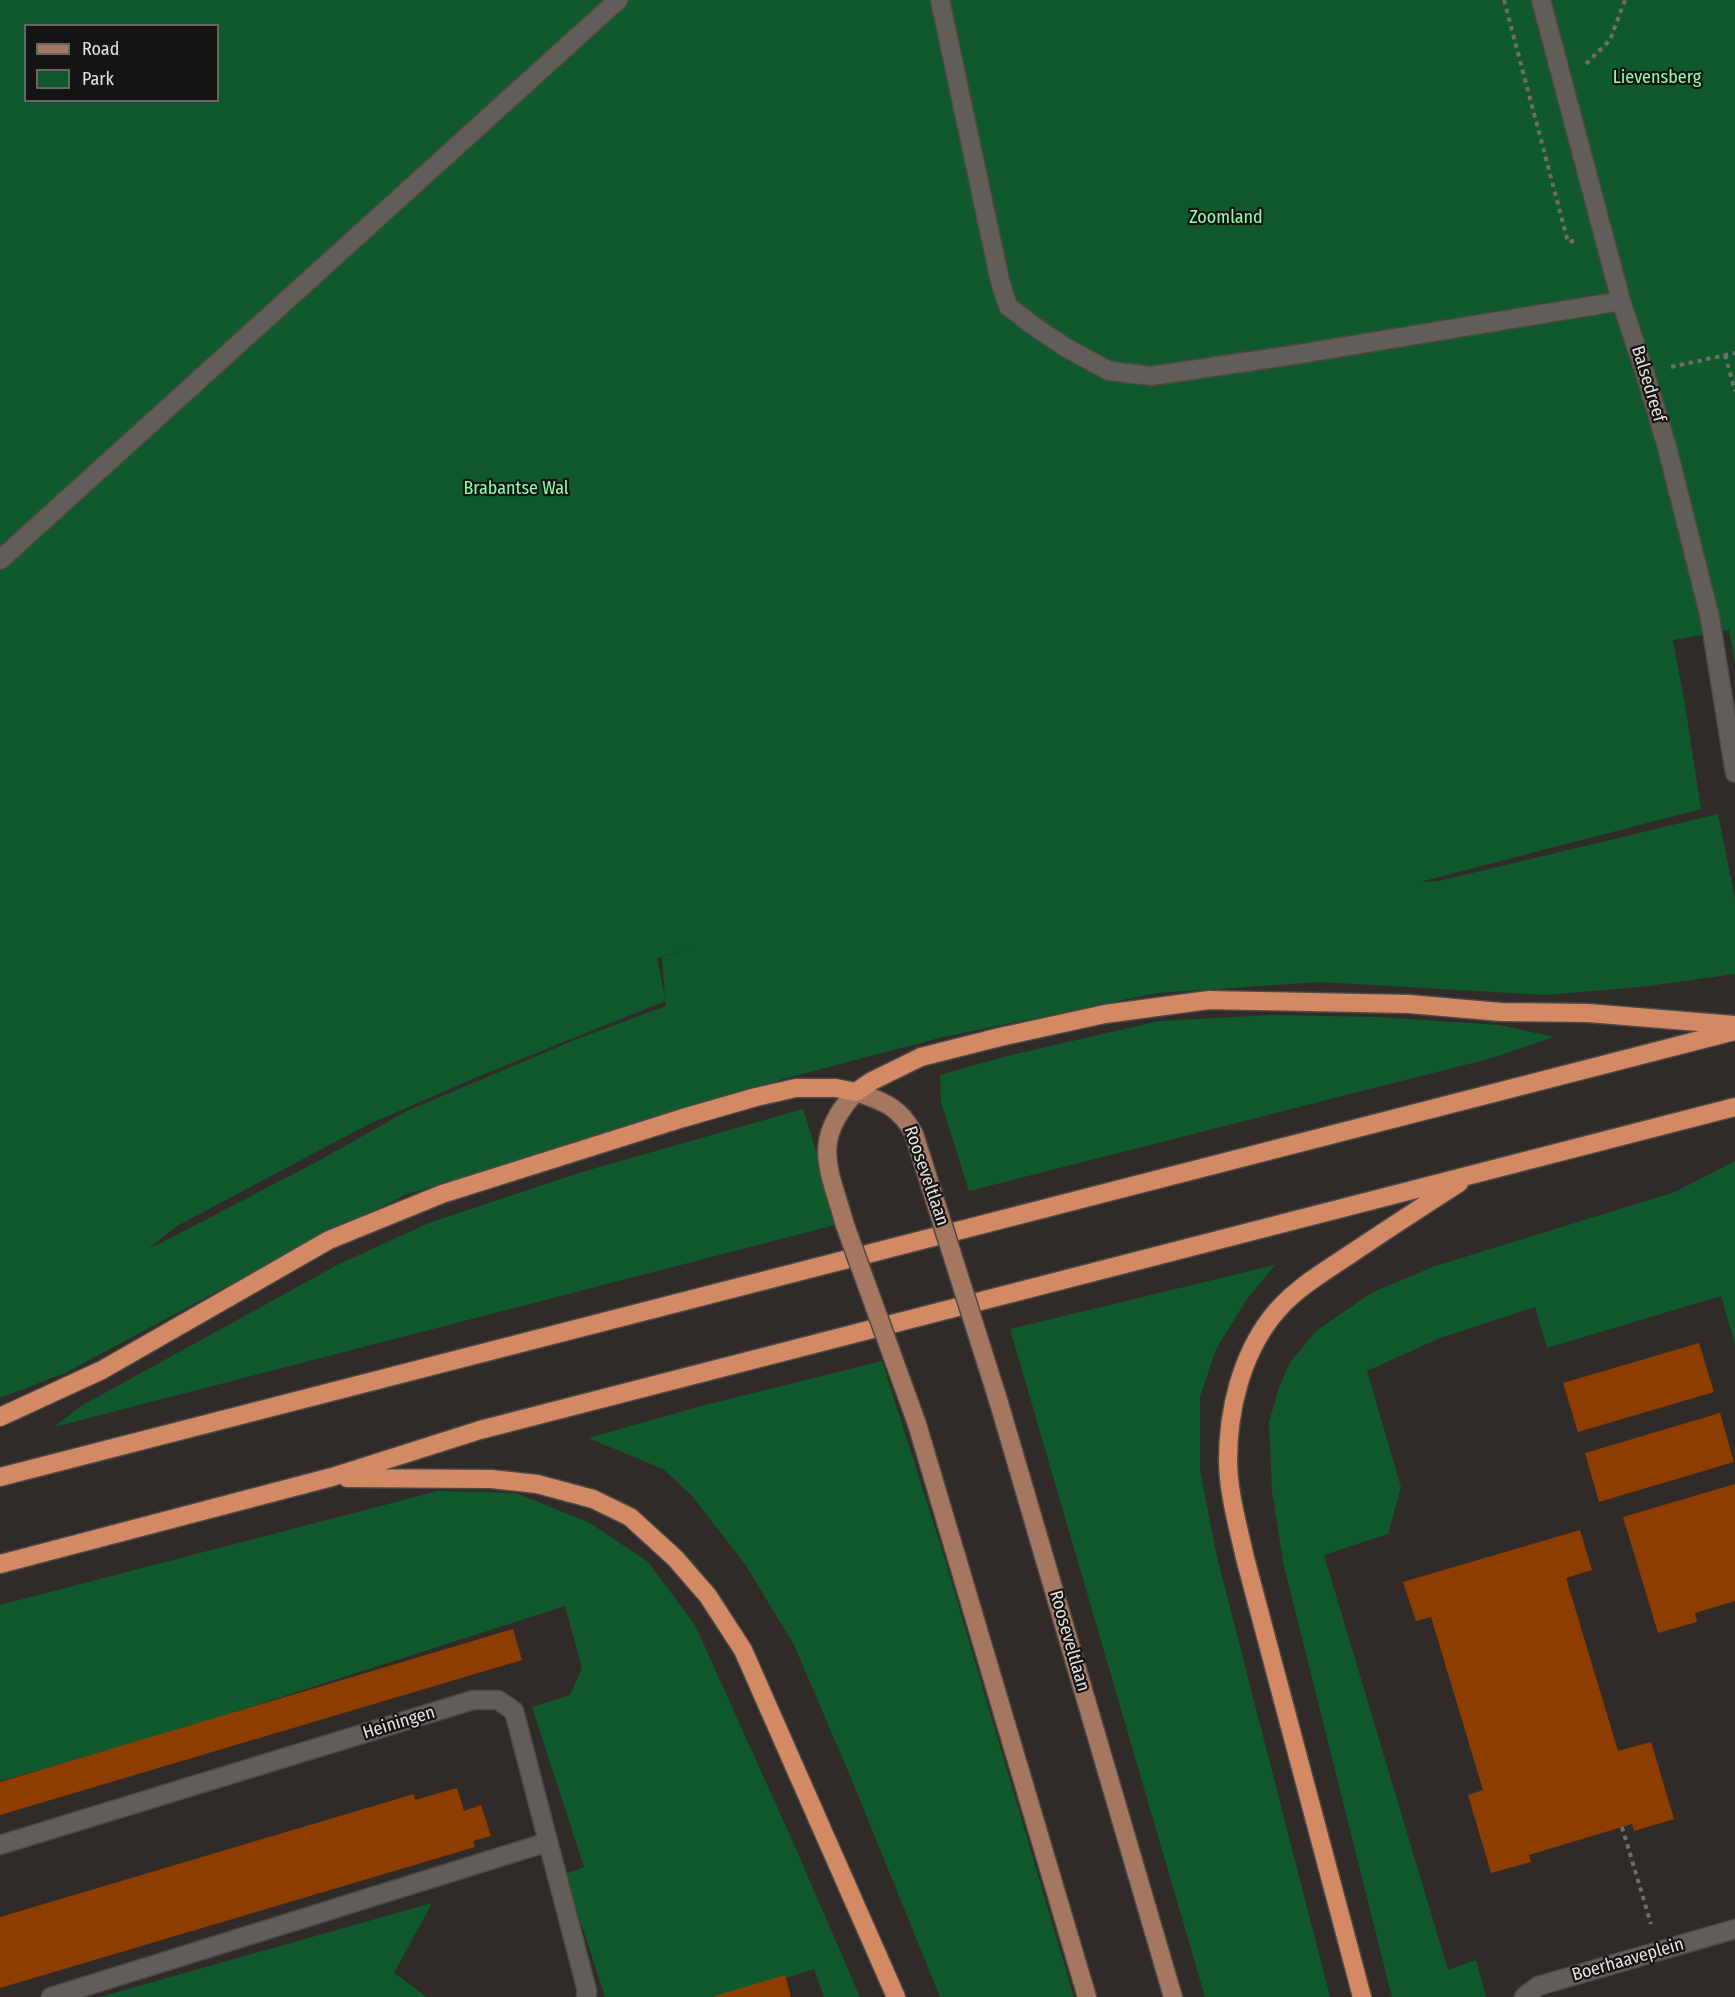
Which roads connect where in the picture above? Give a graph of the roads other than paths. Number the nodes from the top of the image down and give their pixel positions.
1 (618, 0) edge
2 (940, 0) edge
3 (1540, 0) edge
4 (1621, 301) junction
5 (0, 560) edge
6 (1735, 773) edge
7 (1735, 1025) edge
8 (1735, 1030) edge
9 (856, 1092) junction
10 (1735, 1107) edge
11 (1470, 1175) junction
12 (0, 1417) edge
13 (332, 1477) junction
14 (0, 1478) edge
15 (0, 1564) edge
16 (548, 1842) junction
17 (0, 1845) edge
18 (1735, 1929) edge
19 (51, 1997) edge
20 (586, 1997) edge
21 (896, 1997) edge
22 (1087, 1997) edge
23 (1173, 1997) edge
24 (1362, 1997) edge
25 (1524, 1997) edge

1 - 5 street
2 - 4 street
3 - 4 street, Balsedreef
4 - 6 street, Balsedreef
7 - 9 highway
8 - 14 highway
9 - 12 highway
9 - 22 main road, bridge
9 - 23 main road, Rooseveltlaan, bridge
10 - 11 highway
11 - 13 highway
11 - 24 highway
13 - 15 highway
13 - 21 highway
16 - 17 street, Heiningen
16 - 19 street
16 - 20 street, Heiningen
18 - 25 street, Boerhaaveplein

